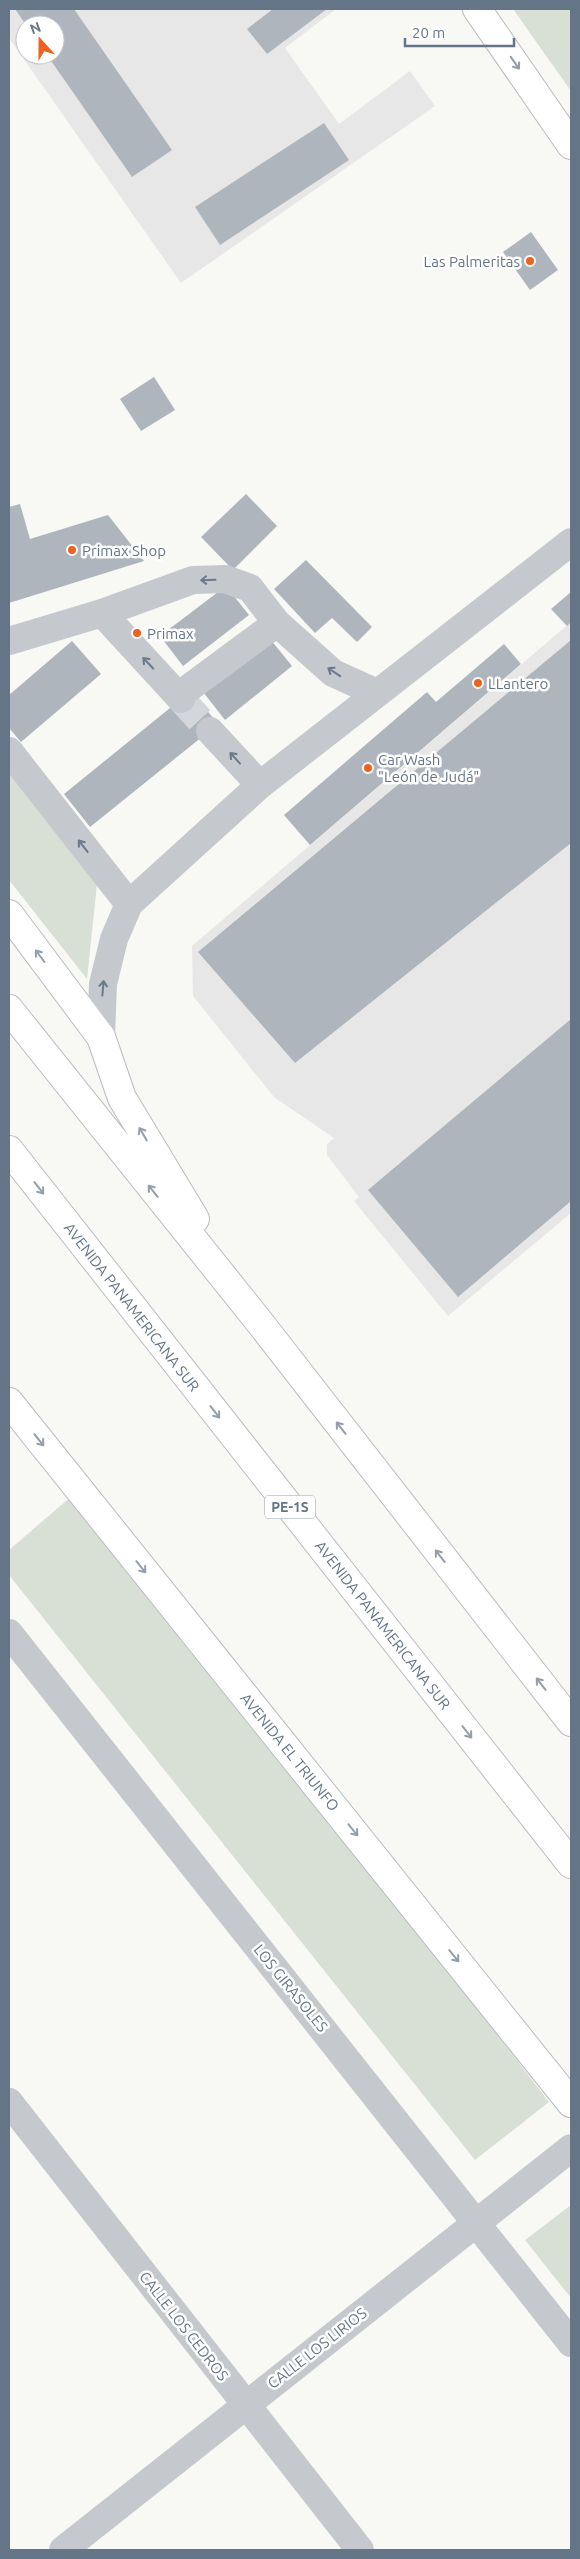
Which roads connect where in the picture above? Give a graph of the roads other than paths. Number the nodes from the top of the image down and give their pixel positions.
1 (477, 9) edge
2 (571, 145) edge
3 (571, 542) edge
4 (102, 613) junction
5 (277, 622) junction
6 (9, 641) edge
7 (377, 693) junction
8 (210, 731) tunnel mouth
9 (9, 751) edge
10 (260, 785) junction
11 (129, 904) junction
12 (9, 914) edge
13 (9, 1009) edge
14 (102, 1037) junction
15 (9, 1150) edge
16 (261, 1324) junction
17 (9, 1402) edge
18 (9, 1633) edge
19 (571, 1722) edge
20 (571, 1864) edge
21 (9, 2102) edge
22 (571, 2103) edge
23 (571, 2148) edge
24 (478, 2223) junction
25 (571, 2343) edge
26 (246, 2404) junction
27 (63, 2550) edge
28 (360, 2550) edge

1 -> 2 main road
3 - 7 street
5 -> 4 street
5 -> 4 street
4 - 6 street
7 -> 5 street
7 - 10 street
10 -> 8 street
11 -> 9 street
10 - 11 street
14 -> 11 street
14 -> 12 main road
16 -> 13 main road
16 -> 14 main road
15 -> 20 main road, AVENIDA PANAMERICANA SUR / PE-1S
19 -> 16 main road
17 -> 22 main road, AVENIDA EL TRIUNFO
18 - 24 street, LOS GIRASOLES
21 - 26 street, CALLE LOS CEDROS
23 - 24 street, CALLE LOS LIRIOS
24 - 25 street, LOS GIRASOLES
24 - 26 street, CALLE LOS LIRIOS
26 - 27 street, CALLE LOS LIRIOS
26 - 28 street, CALLE LOS CEDROS

